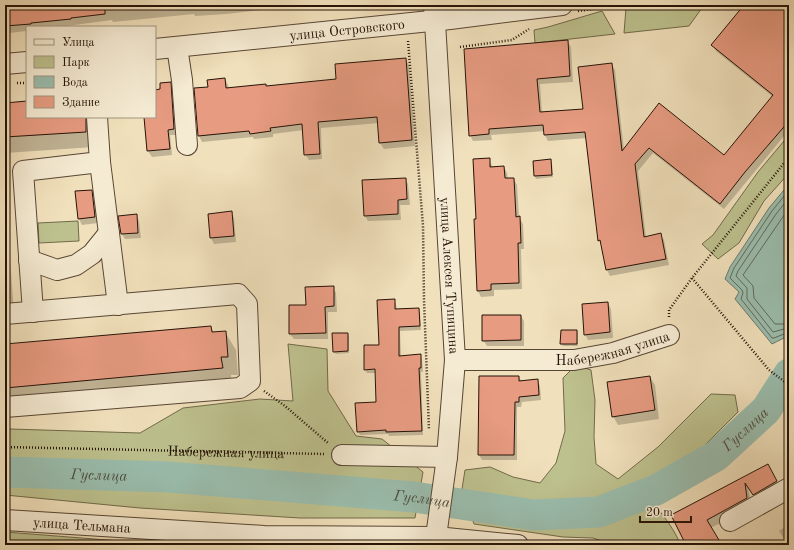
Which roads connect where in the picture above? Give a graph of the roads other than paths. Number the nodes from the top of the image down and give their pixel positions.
1 (562, 5) edge
2 (434, 13) edge
3 (177, 47) junction
4 (156, 49) edge
5 (26, 62) edge
6 (5, 64) edge
7 (97, 118) edge
8 (187, 145) dead end
9 (100, 162) junction
10 (109, 233) junction
11 (29, 260) junction
12 (118, 305) junction
13 (32, 312) junction
14 (5, 314) edge
15 (669, 335) road end
16 (455, 360) junction
17 (5, 407) edge
18 (342, 455) road end
19 (441, 461) junction
20 (789, 488) edge
21 (5, 520) edge
22 (730, 521) dead end
23 (143, 537) edge
24 (259, 540) edge
25 (436, 541) edge
26 (518, 545) edge

1 - 2 street, улица Островского
2 - 3 street, улица Островского
2 - 16 street, улица Алексея Тупицина
3 - 4 street, улица Островского
3 - 8 street
5 - 6 street
7 - 9 street
9 - 10 street
9 - 11 street
10 - 11 street
10 - 12 street
11 - 13 street
12 - 13 street
12 - 17 street
13 - 14 street
15 - 16 street, Набережная улица
16 - 19 street, улица Алексея Тупицина
18 - 19 street
19 - 25 street, улица Алексея Тупицина
20 - 22 street
21 - 23 street, улица Тельмана
23 - 24 street, улица Тельмана
24 - 25 street, улица Тельмана
25 - 26 street, улица Тельмана

